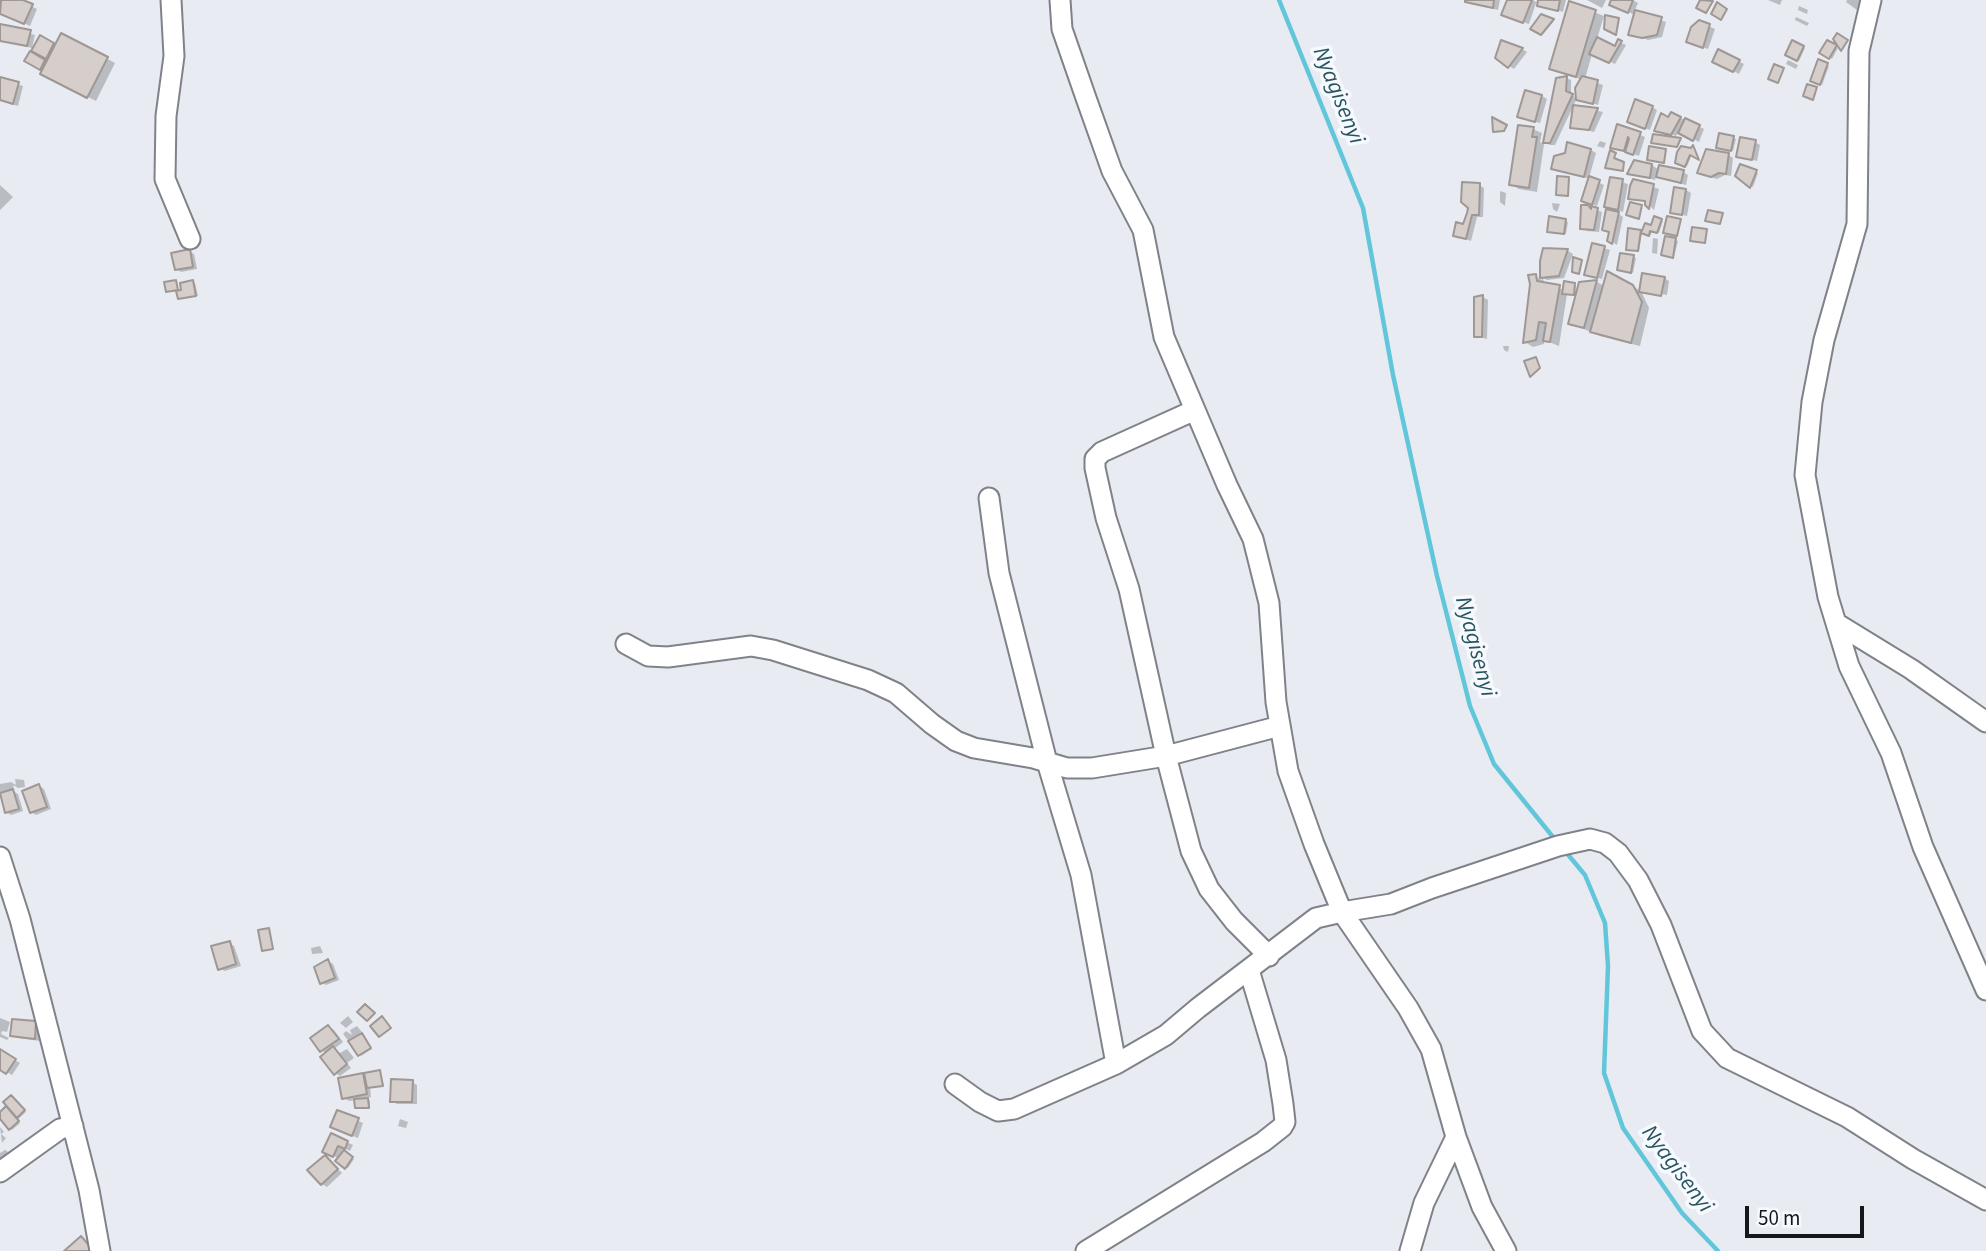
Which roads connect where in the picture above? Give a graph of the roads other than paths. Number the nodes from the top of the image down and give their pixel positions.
1 (171, 0) edge
2 (1060, 0) edge
3 (1072, 0) edge
4 (1871, 0) edge
5 (1062, 29) junction
6 (190, 239) dead end
7 (1195, 410) junction
8 (989, 498) dead end
9 (1836, 623) junction
10 (626, 644) dead end
11 (1986, 722) edge
12 (1280, 726) junction
13 (1166, 756) junction
14 (1047, 762) junction
15 (0, 857) edge
16 (1342, 912) junction
17 (1269, 956) junction
18 (1249, 970) junction
19 (1986, 989) edge
20 (1116, 1064) junction
21 (955, 1084) dead end
22 (73, 1126) junction
23 (1456, 1137) junction
24 (0, 1172) edge
25 (1986, 1200) edge
26 (100, 1251) edge
27 (1086, 1251) edge
28 (1410, 1251) edge
29 (1506, 1251) edge

1 - 6 street
2 - 5 street
3 - 5 street
4 - 9 street
5 - 7 street
7 - 12 street
7 - 13 street
8 - 14 street
9 - 11 street
9 - 19 street
10 - 14 street
12 - 13 street
12 - 16 street
13 - 14 street
13 - 17 street
14 - 20 street
15 - 22 street
16 - 17 street
16 - 23 street
16 - 25 street
17 - 18 street
18 - 20 street
18 - 27 street
20 - 21 street
22 - 24 street
22 - 26 street
23 - 28 street
23 - 29 street

